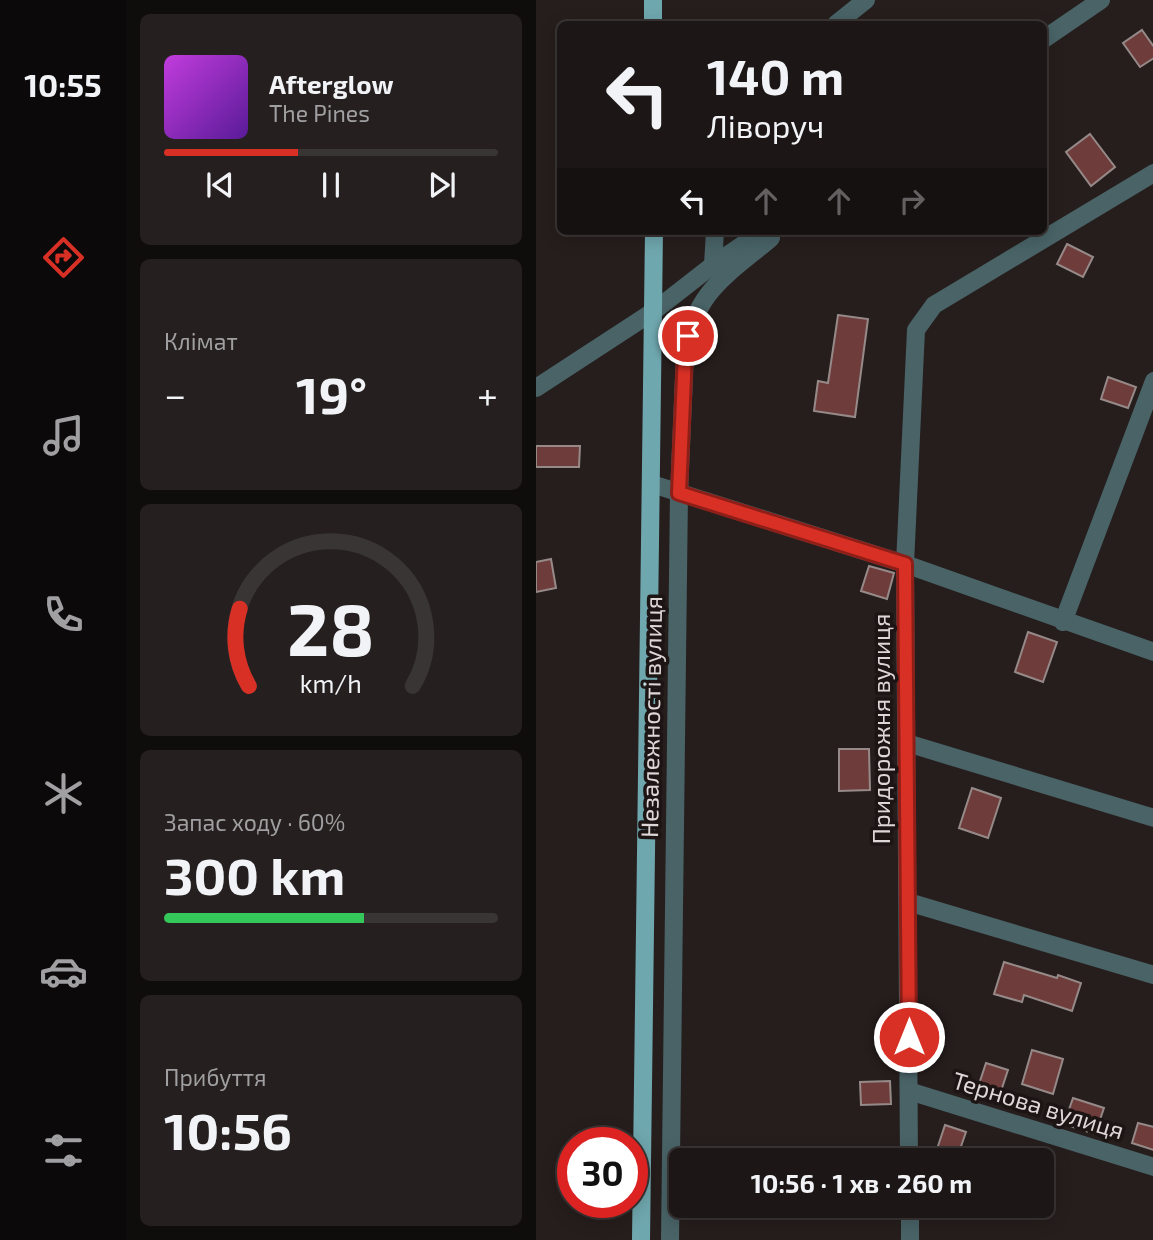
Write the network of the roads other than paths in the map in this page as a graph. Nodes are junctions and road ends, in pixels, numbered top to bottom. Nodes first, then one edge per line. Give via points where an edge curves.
1 (653, 0) edge
2 (866, 0) edge
3 (1101, 0) edge
4 (653, 21) edge
5 (840, 21) edge
6 (1047, 37) edge
7 (1154, 173) edge
8 (654, 235) edge
9 (715, 235) edge
10 (759, 235) edge
11 (768, 235) edge
12 (713, 265) junction
13 (654, 311) junction
14 (1154, 381) edge
15 (536, 388) edge
16 (652, 484) junction
17 (679, 493) junction
18 (905, 564) junction
19 (1063, 622) junction
20 (1154, 652) edge
21 (907, 743) junction
22 (1154, 818) edge
23 (908, 902) junction
24 (1154, 975) edge
25 (909, 1091) junction
26 (909, 1148) edge
27 (1154, 1167) edge
28 (910, 1218) edge
29 (641, 1240) edge
30 (670, 1240) edge
31 (910, 1240) edge

1 - 4 main road
2 - 5 street
3 - 6 street
7 - 18 street, Придорожня вулиця via 934,305 916,330
8 - 13 main road
9 - 12 street
10 - 12 street
11 - 17 street, Незалежності вулиця via 771,238 712,289 692,319 685,353
12 - 13 street
13 - 15 street
13 - 16 main road
14 - 19 street
16 - 17 street
16 - 29 main road
17 - 18 street
17 - 30 street, Незалежності вулиця
18 - 19 street
18 - 21 street, Придорожня вулиця
19 - 20 street
21 - 22 street
21 - 23 street, Придорожня вулиця
23 - 24 street
23 - 25 street, Придорожня вулиця
25 - 26 street, Придорожня вулиця
25 - 27 street, Тернова вулиця
28 - 31 street

